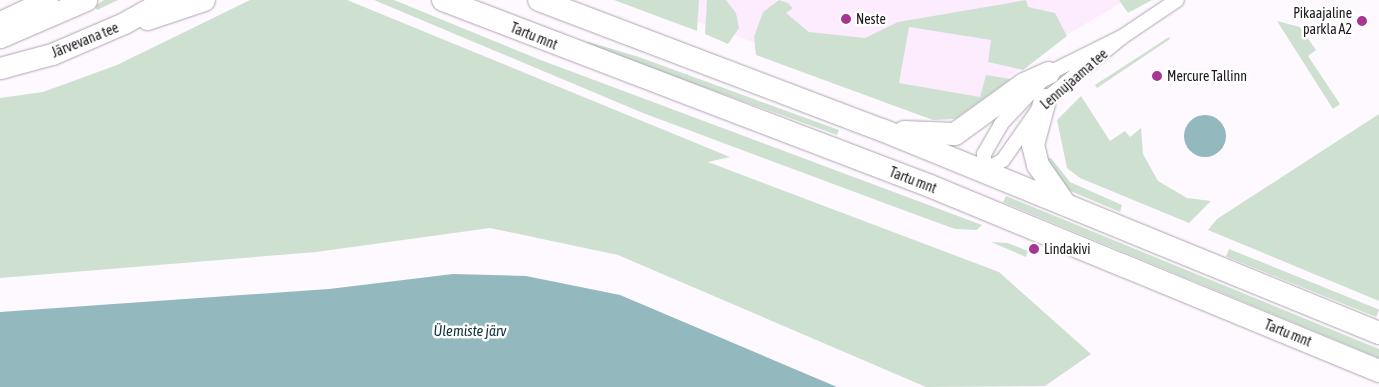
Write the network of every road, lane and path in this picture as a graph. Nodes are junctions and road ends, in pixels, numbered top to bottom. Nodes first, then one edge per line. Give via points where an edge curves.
1 (47, 0) edge
2 (86, 0) edge
3 (165, 0) edge
4 (204, 0) edge
5 (442, 0) edge
6 (539, 0) edge
7 (1177, 0) edge
8 (0, 22) edge
9 (124, 23) junction
10 (0, 37) edge
11 (1122, 37) junction
12 (0, 68) edge
13 (1049, 73) junction
14 (1045, 100) junction
15 (882, 130) junction
16 (984, 171) junction
17 (930, 186) junction
18 (1065, 204) junction
19 (994, 213) junction
20 (1379, 334) edge
21 (1379, 371) edge

1 - 8 main road
2 - 10 main road
3 - 9 main road, Järvevana tee
4 - 9 main road
5 - 17 highway, Tartu mnt
6 - 15 highway
7 - 11 street, Lennujaama tee
9 - 12 main road, Järvevana tee via 52,54
11 - 13 street, Lennujaama tee
11 - 14 street, Lennujaama tee
13 - 15 highway via 1024,84 955,134
13 - 16 street, Lennujaama tee via 1001,124 984,154
14 - 16 street, Lennujaama tee via 1003,160
14 - 18 highway via 1033,146 1038,165
15 - 16 highway
16 - 17 highway via 962,183
16 - 18 highway
16 - 19 highway via 984,193
17 - 19 highway, Tartu mnt
18 - 20 highway
19 - 21 highway, Tartu mnt

